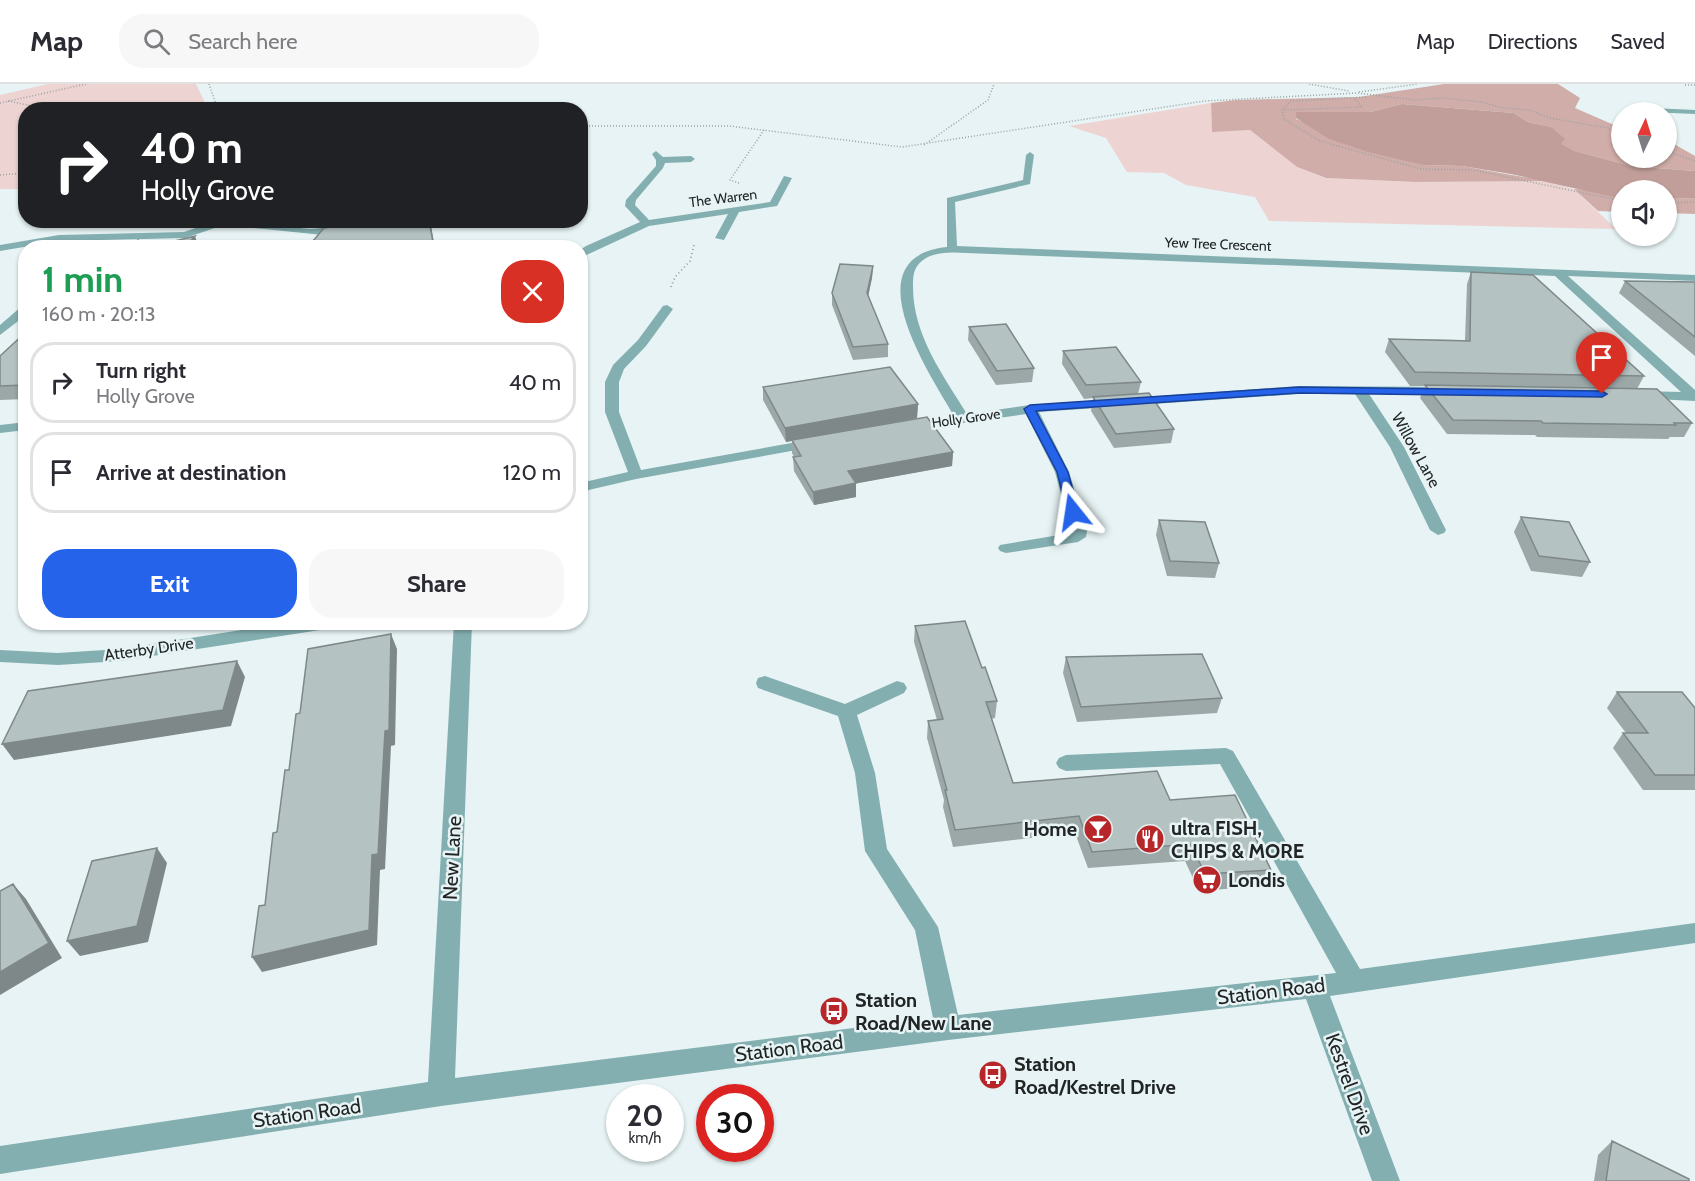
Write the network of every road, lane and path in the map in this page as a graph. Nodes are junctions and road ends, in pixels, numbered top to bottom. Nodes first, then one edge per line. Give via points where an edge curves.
1 (86, 84) edge
2 (209, 84) edge
3 (994, 84) edge
4 (1309, 84) edge
5 (1418, 84) edge
6 (1357, 93) junction
7 (1370, 96) junction
8 (1355, 99) junction
9 (4, 100) junction
10 (0, 101) edge
11 (215, 102) edge
12 (18, 103) edge
13 (1282, 110) junction
14 (1677, 111) edge
15 (1695, 112) edge
16 (588, 126) edge
17 (764, 130) junction
18 (1611, 130) edge
19 (923, 145) junction
20 (1030, 155) dead end
21 (1677, 155) edge
22 (691, 159) dead end
23 (1695, 161) edge
24 (18, 174) edge
25 (0, 175) edge
26 (787, 178) dead end
27 (1611, 199) edge
28 (1677, 202) edge
29 (1695, 202) edge
30 (730, 211) junction
31 (712, 213) junction
32 (647, 223) junction
33 (210, 228) edge
34 (285, 228) edge
35 (335, 228) edge
36 (109, 238) junction
37 (720, 238) dead end
38 (47, 240) edge
39 (107, 240) edge
40 (18, 245) edge
41 (0, 248) edge
42 (588, 249) edge
43 (952, 249) junction
44 (1557, 272) junction
45 (1695, 278) edge
46 (667, 309) joint
47 (18, 316) edge
48 (0, 331) edge
49 (1359, 390) junction
50 (1466, 392) edge
51 (1622, 394) edge
52 (1694, 397) edge
53 (1030, 409) junction
54 (962, 417) junction
55 (18, 427) edge
56 (0, 429) edge
57 (892, 430) edge
58 (834, 440) edge
59 (636, 475) junction
60 (588, 486) edge
61 (1438, 530) dead end
62 (1006, 548) dead end
63 (281, 630) edge
64 (463, 630) edge
65 (0, 656) edge
66 (765, 683) dead end
67 (897, 688) dead end
68 (846, 712) junction
69 (1066, 763) dead end
70 (1692, 935) edge
71 (1354, 981) junction
72 (1314, 987) junction
73 (948, 1028) junction
74 (441, 1093) junction
75 (0, 1160) edge
76 (1386, 1181) edge

1 - 9 path
2 - 11 path
3 - 19 path via 988,100
4 - 6 path
5 - 6 path
6 - 7 path
6 - 19 path via 1205,101
7 - 8 path
7 - 18 path via 1482,102
8 - 13 path via 1291,100
8 - 13 path via 1362,107
9 - 10 path
9 - 12 path
13 - 27 path via 1284,120 1320,141 1365,155 1421,169 1473,170
14 - 15 street
16 - 17 path via 729,126
17 - 19 path via 902,147
17 - 30 path via 730,180 741,184
20 - 43 street via 1027,182 950,200
21 - 23 path
22 - 32 street via 659,157 653,175 631,200 630,206
24 - 25 path
26 - 30 street, The Warren via 774,204
28 - 29 path
30 - 31 street, The Warren
30 - 37 street
31 - 32 street, The Warren
31 - 46 path via 694,242 690,261 675,277
32 - 42 street, The Warren
33 - 36 street via 185,236
34 - 35 street via 323,232
36 - 38 street
36 - 39 street
40 - 41 street
43 - 44 street, Yew Tree Crescent
43 - 54 street, Yew Tree Crescent via 912,263 907,274 907,296 910,320 920,345
44 - 45 street, Yew Tree Crescent
44 - 52 street
46 - 59 street via 642,344 618,368 612,382 612,412
47 - 48 street
49 - 50 street, Holly Grove
49 - 53 street, Holly Grove via 1299,390
49 - 61 street, Willow Lane via 1397,447
51 - 52 street
53 - 54 street, Holly Grove
53 - 62 street via 1062,472 1078,537
54 - 57 street, Holly Grove
55 - 56 street
58 - 59 street
59 - 60 street
63 - 65 street, Atterby Drive via 120,655 58,659
64 - 74 street, New Lane
66 - 68 street
67 - 68 street
68 - 73 street via 865,772 876,851 926,927
69 - 71 street via 1226,756
70 - 71 street, Station Road
71 - 72 street, Station Road
72 - 73 street, Station Road
72 - 76 street, Kestrel Drive
73 - 74 street, Station Road
74 - 75 street, Station Road

